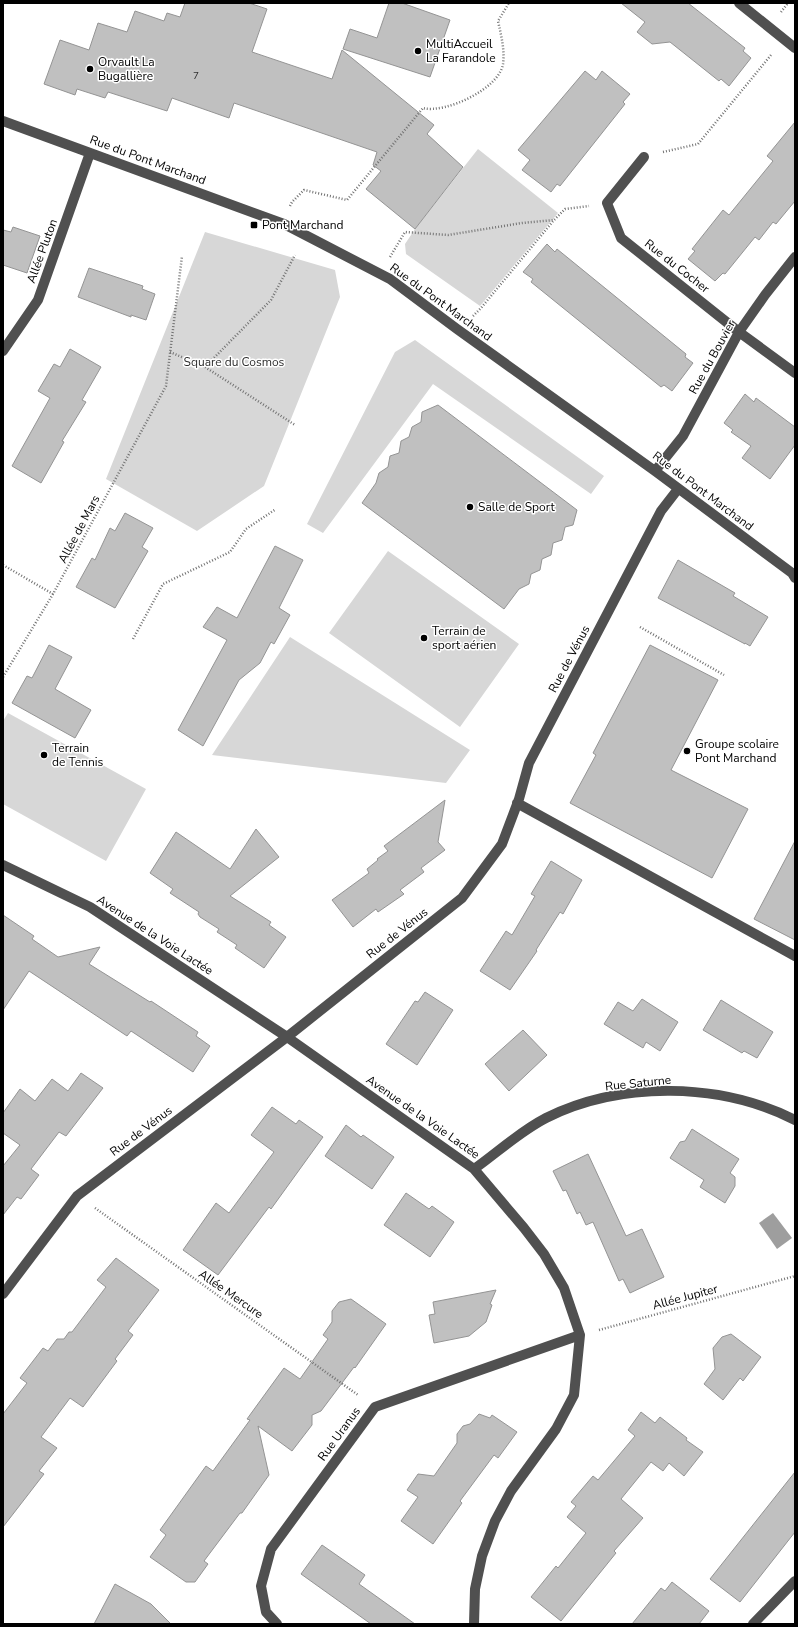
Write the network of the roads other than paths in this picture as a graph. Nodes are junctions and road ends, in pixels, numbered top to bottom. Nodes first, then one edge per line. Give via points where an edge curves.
1 (738, 3) edge
2 (795, 48) edge
3 (3, 121) edge
4 (90, 153) junction
5 (644, 157) road end
6 (795, 257) edge
7 (739, 332) junction
8 (3, 351) edge
9 (795, 373) edge
10 (655, 471) junction
11 (678, 489) junction
12 (795, 578) edge
13 (517, 803) junction
14 (3, 865) edge
15 (795, 956) edge
16 (287, 1037) junction
17 (795, 1120) edge
18 (474, 1169) junction
19 (3, 1294) edge
20 (580, 1335) junction
21 (795, 1581) edge
22 (277, 1624) edge
23 (474, 1624) edge
24 (753, 1624) edge

1 - 2 street
3 - 4 street, Rue du Pont Marchand
4 - 8 street, Allée Pluton via 38,300
4 - 10 street, Rue du Pont Marchand via 284,224 390,279
5 - 7 street, Rue du Cocher via 607,203 621,238
6 - 7 street, Rue du Bouvier via 764,295
7 - 9 street, Rue du Cocher
7 - 10 street, Rue du Bouvier via 683,436
10 - 11 street, Rue du Pont Marchand
11 - 12 street, Rue du Pont Marchand via 792,573
11 - 13 street, Rue de Vénus via 661,512 529,763
13 - 15 street
13 - 16 street, Rue de Vénus via 502,844 462,898
14 - 16 street, Avenue de la Voie Lactée via 90,907
16 - 18 street, Avenue de la Voie Lactée
16 - 19 street, Rue de Vénus via 77,1196
17 - 18 street, Rue Saturne via 746,1100 714,1095 680,1091 612,1096 546,1118 513,1138
18 - 20 street, Avenue de la Voie Lactée via 544,1254 564,1288
20 - 22 street, Rue Uranus via 375,1407 271,1548 261,1586 266,1612
20 - 23 street, Avenue de la Voie Lactée via 574,1395 556,1429 511,1491 495,1521 482,1556 475,1589
21 - 24 street

